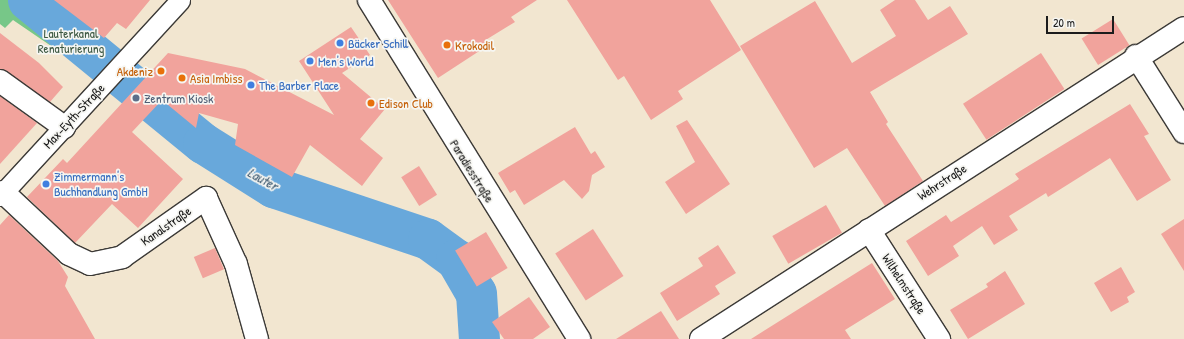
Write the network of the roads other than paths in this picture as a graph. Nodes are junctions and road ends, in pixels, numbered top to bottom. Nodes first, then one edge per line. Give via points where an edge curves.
1 (180, 0) edge
2 (369, 0) edge
3 (1184, 28) edge
4 (1136, 56) junction
5 (0, 81) edge
6 (64, 127) junction
7 (1184, 132) edge
8 (2, 194) edge
9 (869, 230) junction
10 (257, 339) edge
11 (579, 339) edge
12 (701, 339) edge
13 (939, 339) edge

1 - 6 street, Max-Eyth-Straße
2 - 11 street, Paradiesstraße
3 - 4 street, Wehrstraße
4 - 7 street
4 - 9 street, Wehrstraße
5 - 6 street
6 - 8 street, Max-Eyth-Straße
8 - 10 street, Kanalstraße via 69,254 90,264 122,257 206,198 236,264
9 - 12 street, Wehrstraße
9 - 13 street, Wilhelmstraße

